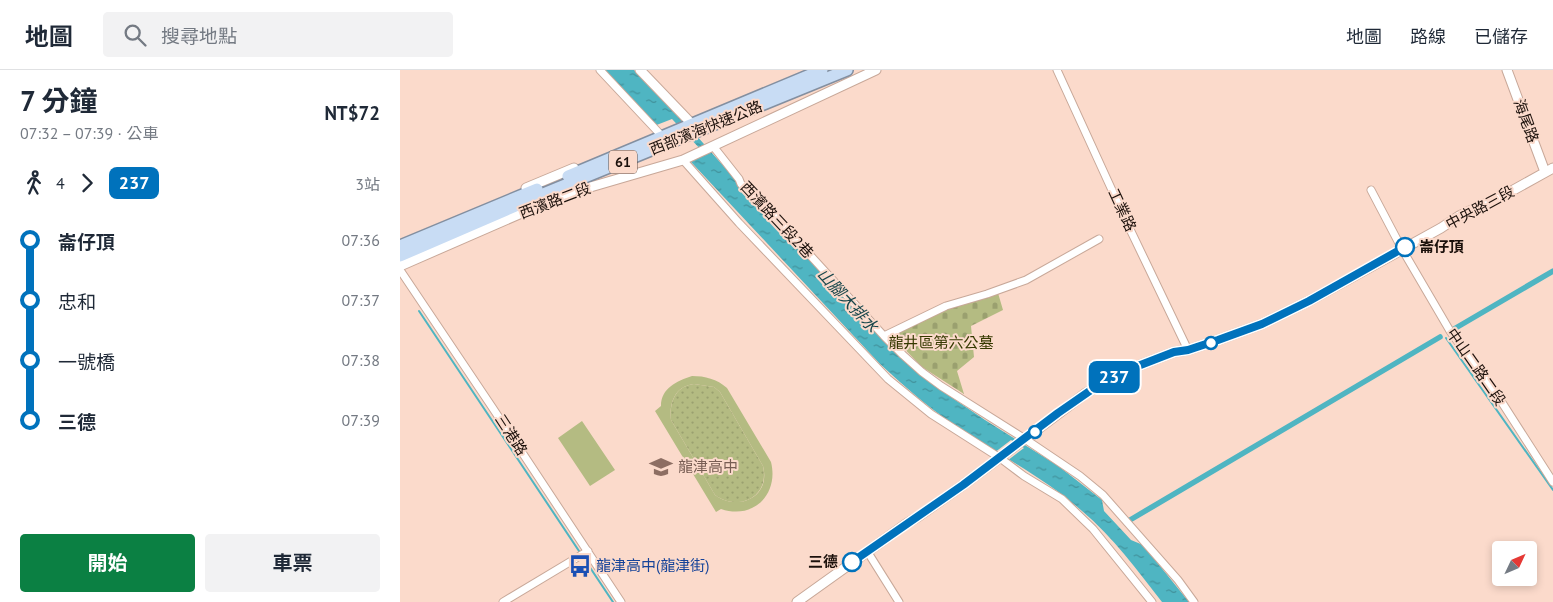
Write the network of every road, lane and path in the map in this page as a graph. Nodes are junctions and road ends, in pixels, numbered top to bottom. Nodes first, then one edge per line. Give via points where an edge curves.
1 (600, 70) edge
2 (640, 70) edge
3 (815, 70) edge
4 (822, 70) edge
5 (847, 70) edge
6 (876, 70) edge
7 (1057, 70) edge
8 (1507, 70) edge
9 (690, 122) junction
10 (660, 134) junction
11 (713, 146) junction
12 (682, 160) junction
13 (1549, 170) edge
14 (1371, 190) dead end
15 (1099, 239) dead end
16 (400, 244) edge
17 (1402, 249) junction
18 (400, 256) edge
19 (400, 266) edge
20 (400, 270) edge
21 (884, 336) junction
22 (1188, 350) junction
23 (1025, 439) junction
24 (1000, 458) junction
25 (1553, 482) edge
26 (588, 551) junction
27 (867, 552) junction
28 (503, 602) edge
29 (621, 602) edge
30 (797, 602) edge
31 (899, 602) edge
32 (1152, 602) edge
33 (1194, 602) edge

1 - 10 street
2 - 9 street
3 - 9 street, 西濱路二段
4 - 16 highway, 西部濱海快速公路 / 61
5 - 18 highway, 西部濱海快速公路 / 61
6 - 11 street, 西濱路二段
7 - 22 street, 工業路
8 - 13 street, 海尾路
9 - 10 street, 西濱路二段
10 - 16 street, 西濱路二段 via 527,187
11 - 12 street, 西濱路二段
11 - 21 street, 西濱路三段2巷 via 741,184 755,195
12 - 19 street, 西濱路二段 via 563,195
12 - 24 street via 888,379 931,414
13 - 17 street, 中央路三段
14 - 17 street, 中山二路二段
15 - 21 street via 1026,280 946,306
17 - 22 street, 中央路三段 via 1262,324
17 - 25 street, 中山二路二段 via 1450,331 1501,401
20 - 26 street, 三港路
21 - 23 street, 西濱路三段2巷 via 941,386
22 - 23 street, 中央路三段 via 1174,352 1125,371 1086,393
23 - 24 street, 中央路三段
23 - 33 street, 西濱路三段2巷 via 1103,495
24 - 27 street, 中央路三段
24 - 32 street via 1062,498 1079,514
26 - 28 street
26 - 29 street, 三港路
27 - 30 street, 中央路三段
27 - 31 street

